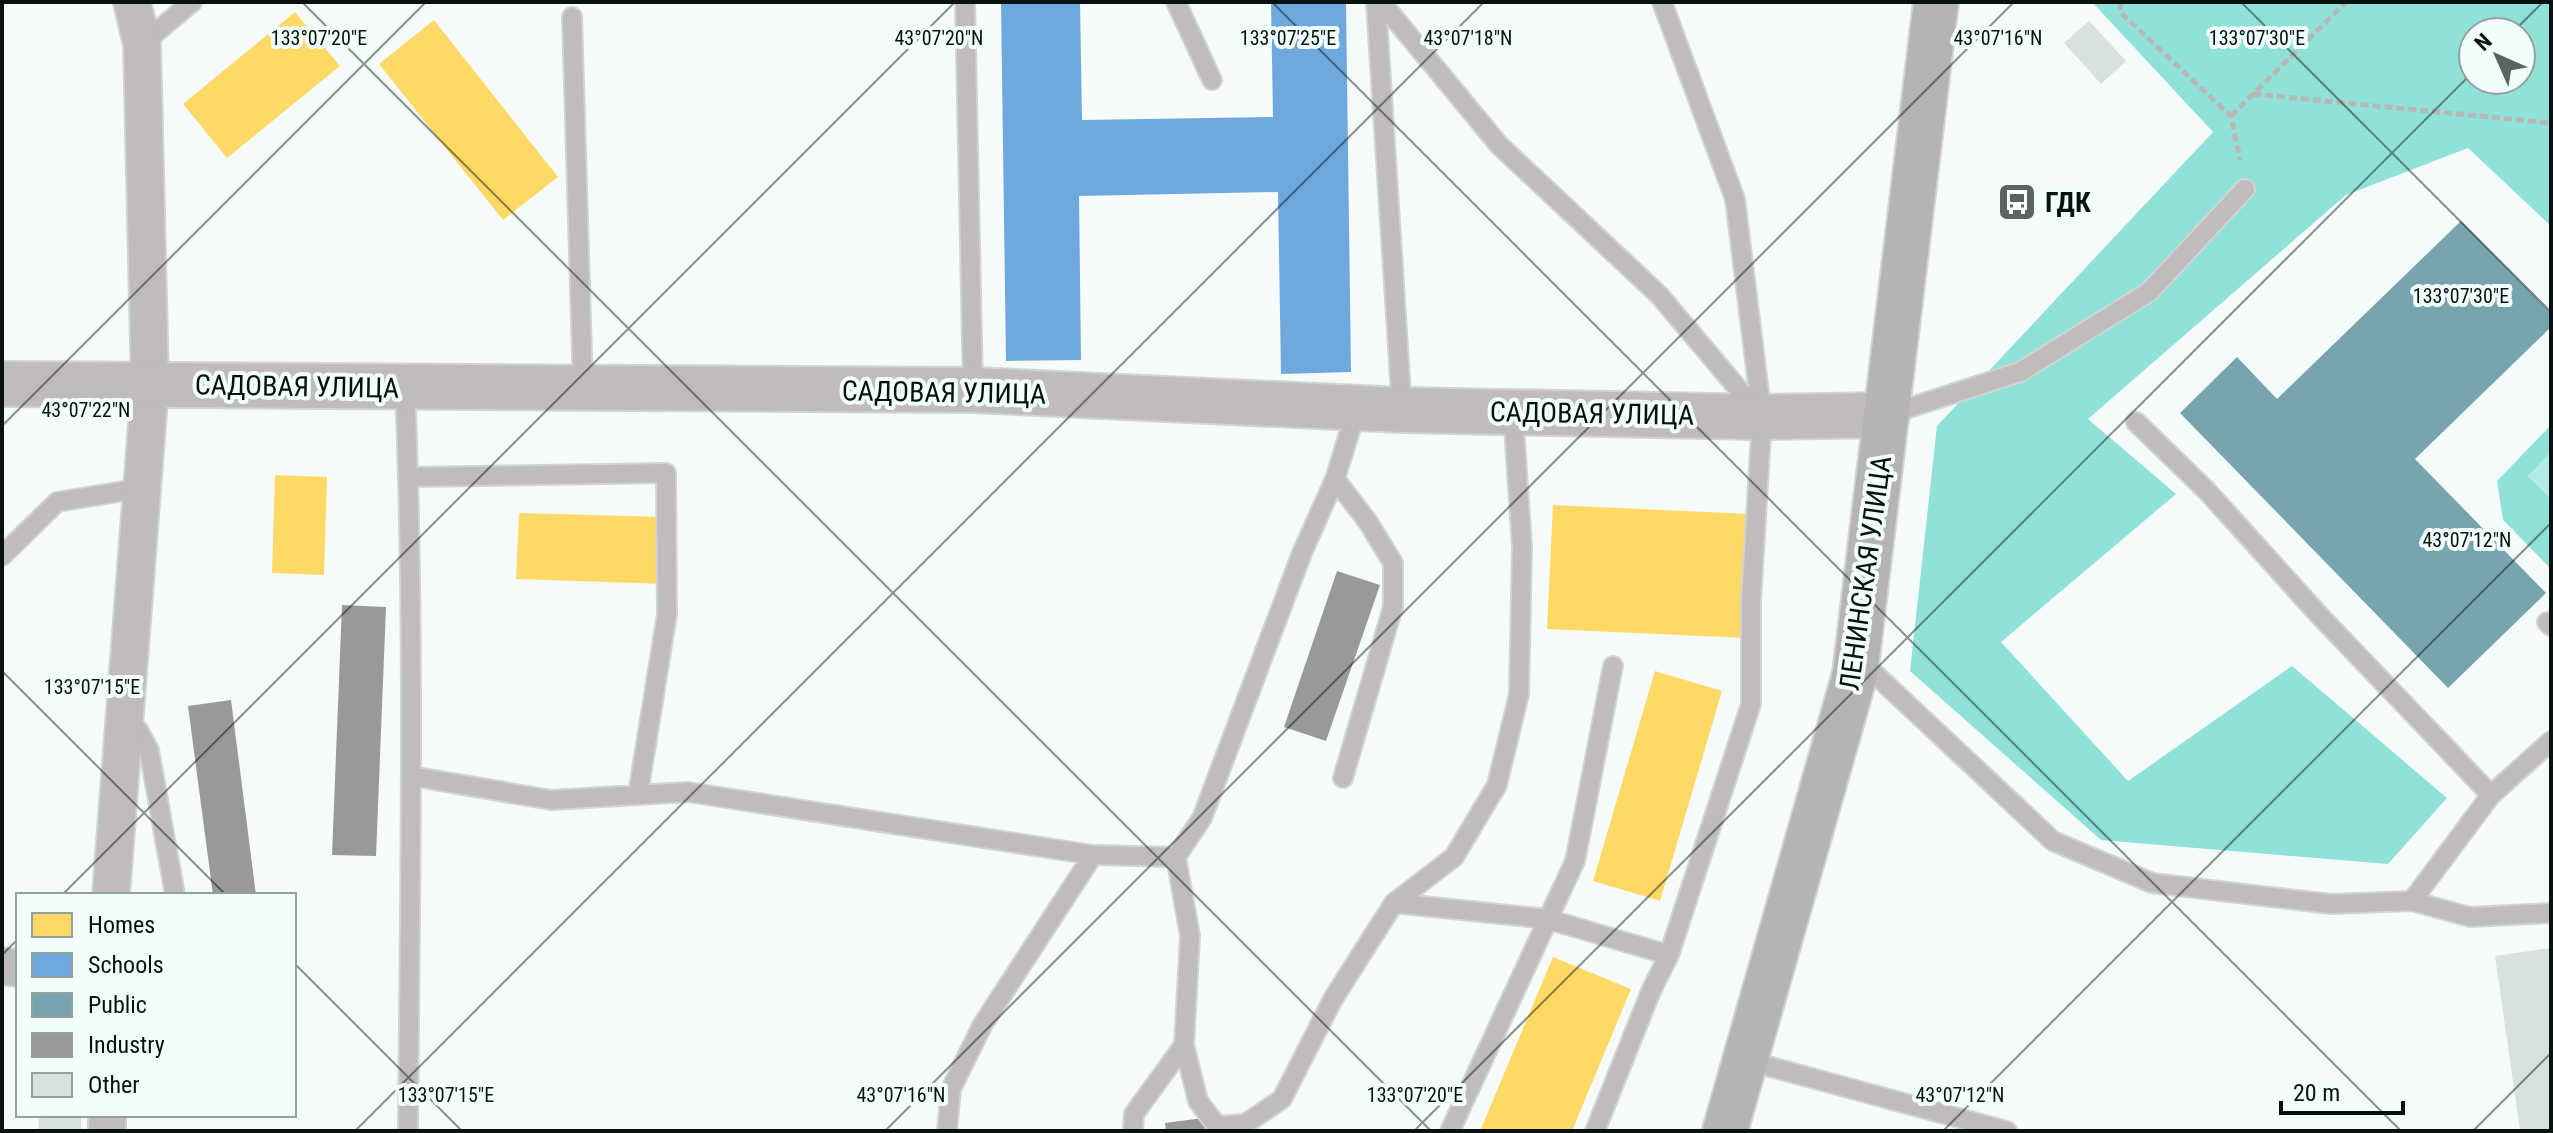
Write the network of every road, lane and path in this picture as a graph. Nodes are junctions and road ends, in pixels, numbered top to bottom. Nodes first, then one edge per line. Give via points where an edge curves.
1 (132, 2) edge
2 (192, 2) edge
3 (965, 2) edge
4 (1176, 2) edge
5 (1378, 2) edge
6 (1662, 2) edge
7 (1936, 2) edge
8 (2121, 2) edge
9 (2346, 2) edge
10 (572, 17) dead end
11 (142, 44) junction
12 (1212, 80) dead end
13 (2253, 94) junction
14 (2231, 116) junction
15 (2551, 123) edge
16 (2245, 189) joint
17 (2, 384) edge
18 (150, 385) junction
19 (405, 387) junction
20 (583, 389) junction
21 (973, 390) junction
22 (1357, 407) junction
23 (1402, 410) junction
24 (1512, 411) junction
25 (1887, 415) junction
26 (1762, 417) junction
27 (2136, 422) dead end
28 (409, 477) junction
29 (1335, 479) junction
30 (142, 488) junction
31 (2, 556) edge
32 (1857, 658) junction
33 (1613, 666) dead end
34 (126, 720) junction
35 (2551, 741) edge
36 (411, 776) junction
37 (1343, 778) dead end
38 (638, 794) junction
39 (2491, 795) junction
40 (1093, 855) junction
41 (1176, 857) junction
42 (111, 893) edge
43 (175, 893) edge
44 (2412, 901) junction
45 (1394, 903) junction
46 (2551, 913) edge
47 (1547, 919) junction
48 (1669, 955) junction
49 (1184, 1045) junction
50 (1745, 1060) junction
51 (408, 1131) edge
52 (947, 1131) edge
53 (1133, 1131) edge
54 (1450, 1131) edge
55 (1595, 1131) edge
56 (1725, 1131) edge
57 (2007, 1131) edge

1 - 11 street
2 - 11 lane
3 - 21 lane
4 - 12 lane
5 - 23 lane
5 - 26 lane via 1499,145 1659,295
6 - 26 lane via 1735,199
7 - 25 main road, ЛЕНИНСКАЯ УЛИЦА
8 - 14 path via 2120,12
9 - 13 path
10 - 20 lane
11 - 18 street
13 - 14 path
13 - 15 path
14 - 16 path
16 - 25 lane via 2149,292 2020,372
17 - 18 street, САДОВАЯ УЛИЦА
18 - 19 street, САДОВАЯ УЛИЦА
18 - 30 street
19 - 20 street, САДОВАЯ УЛИЦА
19 - 28 lane
20 - 21 street, САДОВАЯ УЛИЦА
21 - 22 street, САДОВАЯ УЛИЦА
22 - 23 street, САДОВАЯ УЛИЦА
22 - 29 lane
23 - 24 street, САДОВАЯ УЛИЦА
24 - 26 street, САДОВАЯ УЛИЦА
24 - 45 lane via 1522,547 1516,709 1497,785 1454,857
25 - 26 street, САДОВАЯ УЛИЦА
25 - 32 main road, ЛЕНИНСКАЯ УЛИЦА
26 - 48 lane via 1751,704
27 - 39 lane
28 - 36 lane
28 - 38 lane via 666,473 667,614
29 - 37 lane via 1393,563 1393,607
29 - 41 lane via 1202,818
30 - 31 lane via 57,502
30 - 34 street
32 - 44 lane via 2053,841 2152,883 2331,904
32 - 50 main road, ЛЕНИНСКАЯ УЛИЦА
33 - 47 lane via 1575,861
34 - 42 street
34 - 43 lane via 149,750
35 - 39 lane
36 - 38 lane via 551,800
36 - 51 lane
38 - 40 lane via 688,792
39 - 44 lane
40 - 41 lane
40 - 52 lane via 983,1024 951,1089
41 - 49 lane via 1190,936
44 - 46 lane via 2470,917
45 - 47 lane
45 - 49 lane via 1333,999 1282,1099 1245,1124 1217,1126 1198,1101
47 - 48 lane
47 - 54 lane
48 - 55 lane
49 - 53 lane via 1134,1114
50 - 56 main road, ЛЕНИНСКАЯ УЛИЦА
50 - 57 lane

